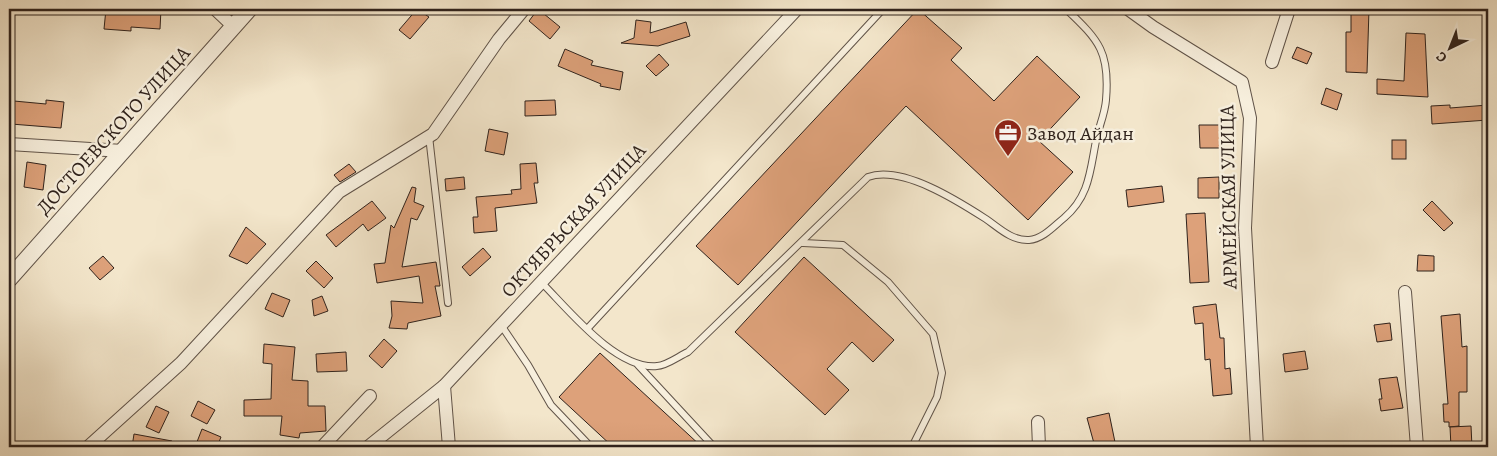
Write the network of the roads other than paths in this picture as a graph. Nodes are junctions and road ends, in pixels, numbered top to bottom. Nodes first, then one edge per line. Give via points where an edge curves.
1 (215, 9) edge
2 (249, 9) edge
3 (524, 9) edge
4 (797, 9) edge
5 (883, 9) edge
6 (1066, 9) edge
7 (1128, 9) edge
8 (1289, 9) edge
9 (233, 26) junction
10 (1272, 62) dead end
11 (430, 136) junction
12 (9, 144) edge
13 (123, 151) junction
14 (803, 243) junction
15 (9, 279) edge
16 (541, 282) junction
17 (1406, 292) dead end
18 (448, 303) dead end
19 (501, 325) junction
20 (588, 328) junction
21 (638, 365) junction
22 (444, 386) junction
23 (370, 396) dead end
24 (1038, 422) dead end
25 (88, 447) edge
26 (322, 447) edge
27 (368, 447) edge
28 (449, 447) edge
29 (591, 447) edge
30 (714, 447) edge
31 (912, 447) edge
32 (1039, 447) edge
33 (1257, 447) edge
34 (1417, 447) edge

1 - 9 street
2 - 9 street, ДОСТОЕВСКОГО УЛИЦА
3 - 11 street
4 - 16 street, ОКТЯБРЬСКАЯ УЛИЦА
5 - 20 lane
6 - 14 lane via 1102,49 1108,72 1106,108 1093,166 1085,191 1070,213 1046,233 1030,240 1017,239 950,197 901,177 878,174 868,177
7 - 33 street, АРМЕЙСКАЯ УЛИЦА via 1242,82 1250,118 1245,228
8 - 10 street
9 - 13 street, ДОСТОЕВСКОГО УЛИЦА
11 - 18 lane
11 - 25 street via 339,192 181,363
12 - 13 street
13 - 15 street, ДОСТОЕВСКОГО УЛИЦА
14 - 21 lane via 737,302 688,352 658,366
14 - 31 lane via 843,245 888,282 934,334 942,373 937,397
16 - 19 street, ОКТЯБРЬСКАЯ УЛИЦА
16 - 20 lane
17 - 34 street
19 - 22 street, ОКТЯБРЬСКАЯ УЛИЦА
19 - 29 lane via 551,405
20 - 21 lane via 620,357
21 - 30 lane
22 - 27 street, ОКТЯБРЬСКАЯ УЛИЦА
22 - 28 street
23 - 26 street
24 - 32 street

